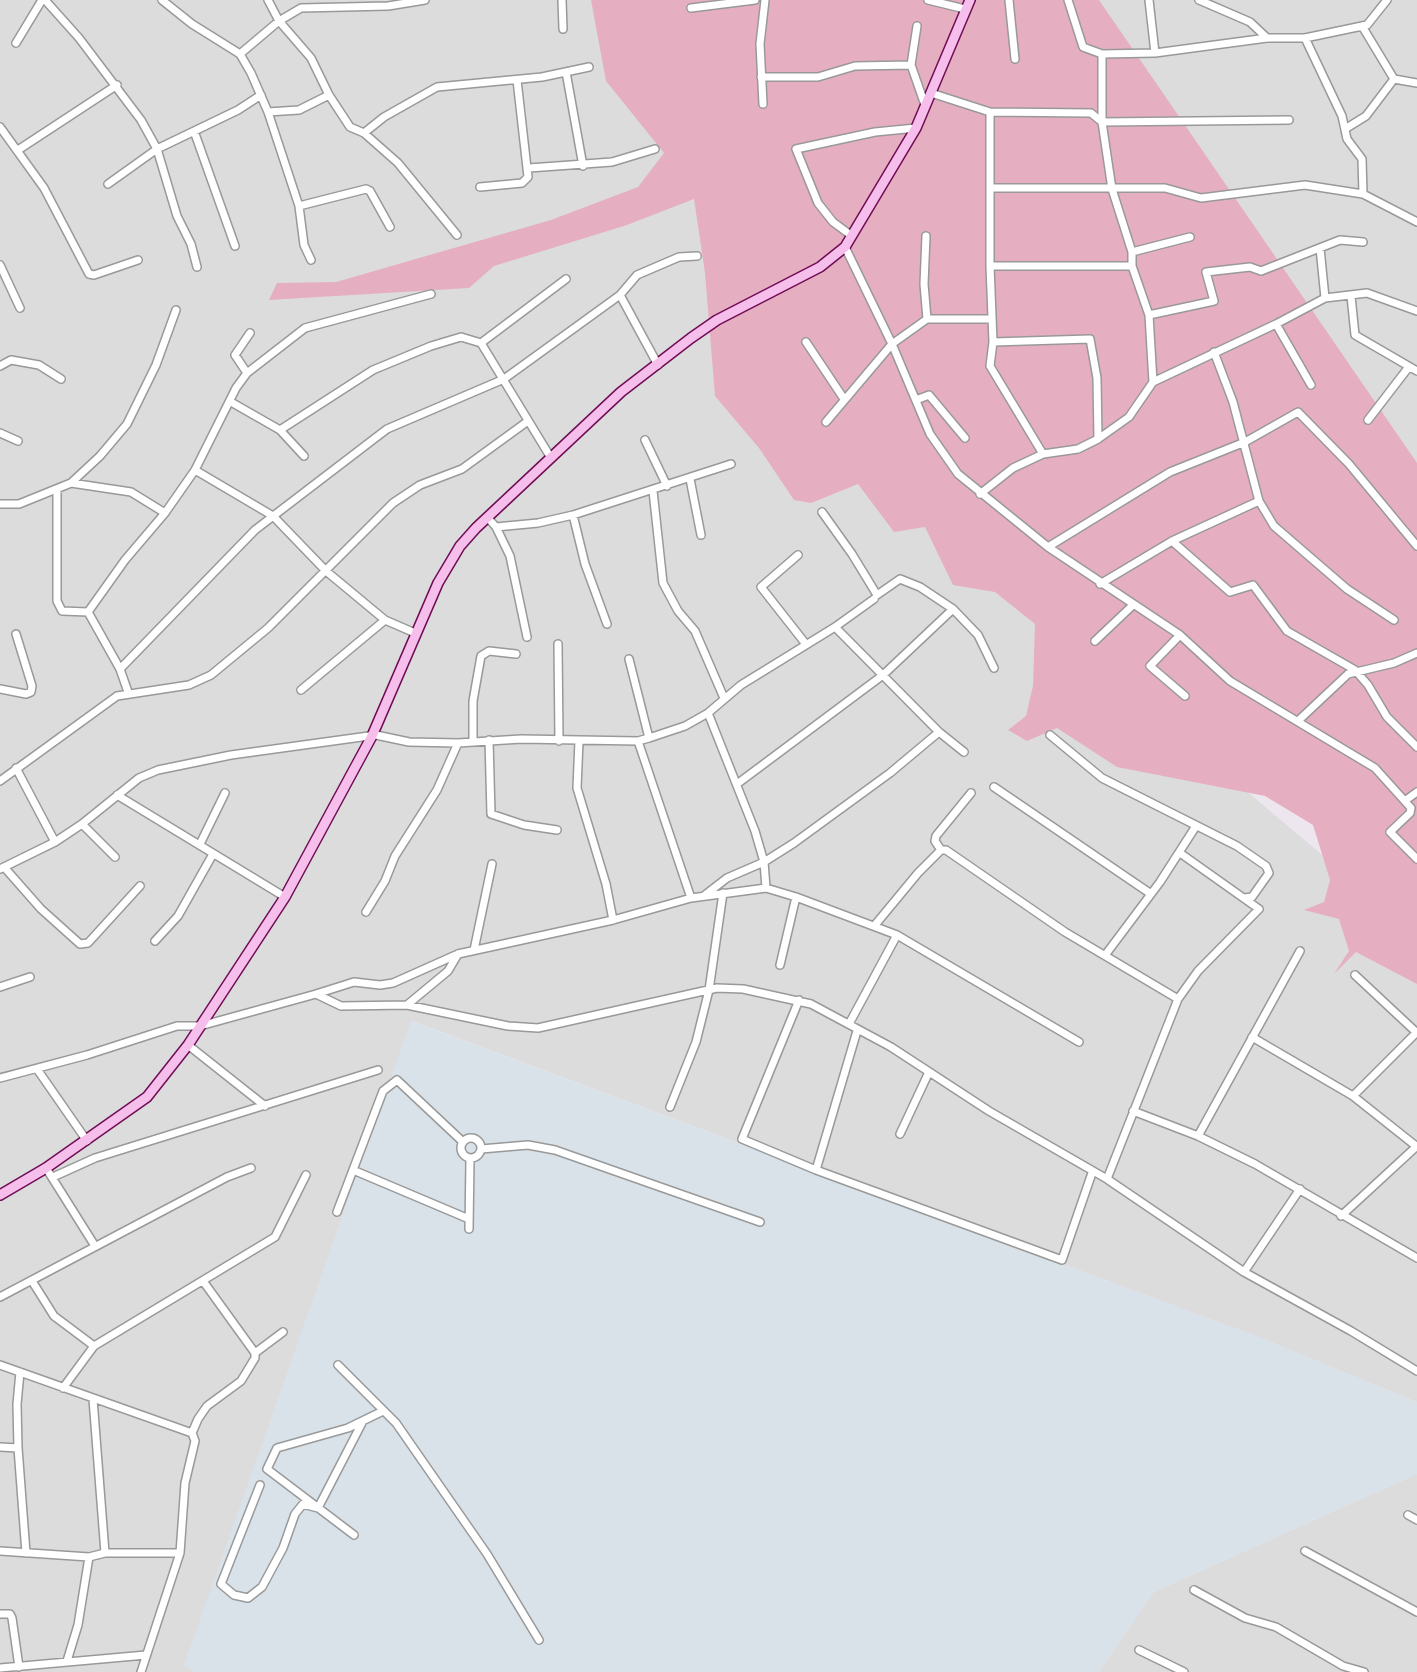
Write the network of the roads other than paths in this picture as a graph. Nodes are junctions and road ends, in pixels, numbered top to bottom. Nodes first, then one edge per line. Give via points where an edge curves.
1 (43, 0) edge
2 (162, 0) edge
3 (268, 0) edge
4 (425, 0) edge
5 (562, 0) edge
6 (755, 0) edge
7 (765, 0) edge
8 (928, 0) edge
9 (1009, 0) edge
10 (1068, 0) edge
11 (1149, 0) edge
12 (1199, 0) edge
13 (1387, 0) edge
14 (968, 4) edge
15 (691, 8) dead end
16 (279, 21) junction
17 (917, 26) dead end
18 (1362, 26) junction
19 (563, 29) dead end
20 (1267, 38) junction
21 (1305, 38) junction
22 (16, 43) dead end
23 (1155, 53) junction
24 (240, 54) junction
25 (1102, 54) junction
26 (1015, 59) dead end
27 (911, 65) junction
28 (589, 67) dead end
29 (566, 72) junction
30 (761, 77) junction
31 (1394, 79) junction
32 (517, 80) junction
33 (1417, 83) edge
34 (117, 85) junction
35 (931, 93) junction
36 (261, 95) junction
37 (329, 95) junction
38 (763, 104) dead end
39 (925, 105) junction
40 (268, 112) junction
41 (990, 112) junction
42 (1288, 120) dead end
43 (1102, 122) junction
44 (0, 127) edge
45 (916, 128) junction
46 (1345, 129) junction
47 (194, 131) junction
48 (364, 133) junction
49 (157, 149) junction
50 (655, 149) dead end
51 (18, 150) junction
52 (583, 166) junction
53 (529, 168) junction
54 (108, 184) dead end
55 (480, 187) dead end
56 (991, 188) junction
57 (1112, 189) junction
58 (1363, 194) junction
59 (299, 206) junction
60 (1417, 222) edge
61 (390, 227) dead end
62 (456, 235) dead end
63 (852, 236) junction
64 (926, 236) dead end
65 (1190, 237) dead end
66 (1363, 242) dead end
67 (236, 246) dead end
68 (845, 247) junction
69 (1320, 249) junction
70 (1131, 252) junction
71 (697, 256) dead end
72 (138, 260) dead end
73 (311, 260) dead end
74 (0, 265) edge
75 (990, 266) junction
76 (1132, 266) junction
77 (196, 267) dead end
78 (566, 279) dead end
79 (430, 294) dead end
80 (620, 295) junction
81 (1351, 296) junction
82 (1325, 298) junction
83 (20, 308) dead end
84 (176, 310) dead end
85 (1417, 311) edge
86 (1149, 315) junction
87 (927, 319) junction
88 (992, 319) junction
89 (1275, 324) junction
90 (250, 333) dead end
91 (806, 342) dead end
92 (993, 342) junction
93 (481, 343) junction
94 (892, 344) junction
95 (1214, 352) junction
96 (658, 365) junction
97 (0, 366) edge
98 (1408, 368) junction
99 (1417, 371) edge
100 (247, 373) junction
101 (61, 379) dead end
102 (504, 379) junction
103 (1153, 382) junction
104 (1311, 385) dead end
105 (844, 399) junction
106 (916, 400) junction
107 (231, 402) junction
108 (1368, 420) dead end
109 (528, 421) junction
110 (826, 422) dead end
111 (280, 430) junction
112 (0, 433) edge
113 (965, 438) dead end
114 (1098, 439) junction
115 (645, 440) dead end
116 (18, 441) dead end
117 (1245, 442) junction
118 (1043, 454) junction
119 (304, 456) dead end
120 (551, 458) junction
121 (731, 464) dead end
122 (195, 470) junction
123 (690, 479) junction
124 (71, 483) junction
125 (667, 486) junction
126 (57, 490) junction
127 (653, 491) junction
128 (980, 495) junction
129 (1259, 501) junction
130 (0, 504) edge
131 (822, 512) dead end
132 (165, 513) junction
133 (573, 515) junction
134 (273, 516) junction
135 (487, 517) junction
136 (496, 527) junction
137 (701, 535) dead end
138 (1172, 541) junction
139 (1417, 546) edge
140 (1048, 547) junction
141 (798, 555) dead end
142 (326, 571) junction
143 (1100, 584) junction
144 (874, 599) dead end
145 (1133, 605) junction
146 (953, 609) junction
147 (88, 612) junction
148 (385, 620) junction
149 (1394, 620) dead end
150 (607, 624) dead end
151 (835, 627) junction
152 (415, 633) junction
153 (16, 634) dead end
154 (1180, 635) junction
155 (526, 637) dead end
156 (1095, 641) dead end
157 (558, 644) dead end
158 (805, 644) junction
159 (1417, 653) edge
160 (516, 654) dead end
161 (629, 658) dead end
162 (994, 668) dead end
163 (120, 669) junction
164 (1355, 670) junction
165 (883, 675) junction
166 (0, 689) edge
167 (301, 690) dead end
168 (128, 692) junction
169 (1185, 696) dead end
170 (724, 698) junction
171 (708, 713) junction
172 (1299, 720) junction
173 (939, 732) junction
174 (1050, 735) dead end
175 (372, 736) junction
176 (649, 738) junction
177 (489, 740) junction
178 (473, 741) junction
179 (559, 741) junction
180 (579, 741) junction
181 (638, 741) junction
182 (458, 743) junction
183 (1417, 747) edge
184 (964, 752) dead end
185 (16, 768) junction
186 (0, 781) edge
187 (738, 784) junction
188 (994, 787) dead end
189 (1417, 792) edge
190 (225, 793) dead end
191 (971, 793) dead end
192 (117, 795) junction
193 (1406, 800) junction
194 (82, 824) junction
195 (1196, 826) junction
196 (557, 830) dead end
197 (55, 842) junction
198 (200, 844) junction
199 (940, 850) junction
200 (1180, 853) junction
201 (213, 854) junction
202 (115, 857) dead end
203 (1417, 860) edge
204 (764, 862) junction
205 (492, 864) dead end
206 (2, 868) edge
207 (140, 886) dead end
208 (766, 888) junction
209 (723, 893) junction
210 (1151, 894) junction
211 (285, 897) junction
212 (703, 897) junction
213 (796, 897) junction
214 (691, 898) junction
215 (1244, 898) junction
216 (366, 912) dead end
217 (613, 920) junction
218 (875, 925) junction
219 (897, 935) junction
220 (155, 941) dead end
221 (474, 950) junction
222 (1300, 951) dead end
223 (458, 954) junction
224 (1106, 954) junction
225 (780, 965) dead end
226 (1355, 975) dead end
227 (30, 977) dead end
228 (0, 987) edge
229 (709, 990) junction
230 (316, 994) junction
231 (1178, 999) junction
232 (799, 1000) junction
233 (407, 1005) junction
234 (849, 1024) junction
235 (200, 1026) junction
236 (857, 1031) junction
237 (1417, 1032) edge
238 (1252, 1037) junction
239 (1079, 1042) dead end
240 (188, 1045) junction
241 (38, 1068) junction
242 (378, 1071) dead end
243 (929, 1072) junction
244 (0, 1078) edge
245 (1353, 1096) junction
246 (265, 1106) junction
247 (670, 1107) dead end
248 (1133, 1111) junction
249 (900, 1134) dead end
250 (1198, 1136) junction
251 (87, 1141) junction
252 (463, 1142) junction
253 (1417, 1146) edge
254 (481, 1149) junction
255 (470, 1159) junction
256 (46, 1168) junction
257 (251, 1168) dead end
258 (353, 1170) junction
259 (816, 1170) junction
260 (1092, 1173) junction
261 (306, 1175) dead end
262 (53, 1177) junction
263 (1107, 1179) junction
264 (0, 1186) edge
265 (14, 1187) junction
266 (1300, 1189) junction
267 (0, 1195) edge
268 (337, 1212) dead end
269 (1341, 1216) junction
270 (469, 1219) junction
271 (760, 1222) dead end
272 (469, 1229) dead end
273 (95, 1246) junction
274 (1417, 1258) edge
275 (1244, 1272) junction
276 (32, 1281) junction
277 (203, 1281) junction
278 (0, 1297) edge
279 (283, 1332) dead end
280 (94, 1346) junction
281 (255, 1353) junction
282 (0, 1365) edge
283 (338, 1365) dead end
284 (1417, 1371) edge
285 (20, 1372) junction
286 (63, 1388) junction
287 (93, 1399) junction
288 (383, 1411) junction
289 (363, 1421) junction
290 (192, 1433) junction
291 (0, 1447) edge
292 (18, 1448) junction
293 (260, 1485) dead end
294 (318, 1508) junction
295 (1408, 1515) dead end
296 (1417, 1520) edge
297 (354, 1535) dead end
298 (0, 1551) edge
299 (1305, 1551) dead end
300 (180, 1552) junction
301 (26, 1553) junction
302 (105, 1553) junction
303 (89, 1557) junction
304 (1194, 1590) dead end
305 (1417, 1612) edge
306 (0, 1614) edge
307 (539, 1640) dead end
308 (1139, 1650) dead end
309 (146, 1655) junction
310 (67, 1661) junction
311 (19, 1667) junction
312 (0, 1668) edge
313 (1342, 1669) edge
314 (141, 1672) edge
315 (1184, 1672) edge
316 (1364, 1672) edge

1 - 22 street
1 - 34 street
2 - 24 street
3 - 16 street
4 - 16 street via 388,6 301,9
5 - 19 street
6 - 15 street
7 - 30 street
8 - 14 street
9 - 26 street
10 - 25 street via 1083,47
11 - 23 street
12 - 20 street via 1250,22
13 - 18 street via 1374,18
14 - 35 main road
16 - 24 street
16 - 37 street via 311,58
17 - 27 street
18 - 21 street
18 - 31 street
20 - 21 street
20 - 23 street
21 - 46 street
23 - 25 street
24 - 36 street
25 - 43 street
27 - 30 street via 855,66 818,76
27 - 39 street
28 - 29 street
29 - 32 street
29 - 52 street
30 - 38 street
31 - 33 street
31 - 46 street via 1366,116
32 - 48 street via 437,87
32 - 53 street
34 - 49 street
34 - 51 street
35 - 39 main road
35 - 41 street
36 - 40 street
36 - 47 street
37 - 40 street via 299,110
37 - 48 street via 350,127
39 - 45 main road
40 - 59 street
41 - 43 street via 1090,113
41 - 56 street
42 - 43 street
43 - 57 street
44 - 51 street
45 - 63 main road
45 - 63 street via 875,132 796,149 819,203 833,222
46 - 58 street via 1347,139 1362,159
47 - 49 street
47 - 67 street
48 - 62 street via 398,163
49 - 54 street
49 - 77 street
50 - 52 street
51 - 72 street via 50,198 89,274
52 - 53 street
53 - 55 street via 522,183
56 - 57 street
56 - 75 street
57 - 58 street via 1165,188 1201,198 1305,185
57 - 70 street
58 - 60 street
59 - 61 street via 366,189
59 - 73 street via 304,245
63 - 68 main road
64 - 87 street
65 - 70 street
66 - 69 street via 1340,240
68 - 94 street
68 - 96 main road via 820,267 705,328
69 - 82 street
69 - 86 street via 1261,271 1250,267 1206,273 1214,301
70 - 76 street
71 - 80 street via 679,257 637,275
74 - 83 street
75 - 76 street
75 - 88 street
76 - 86 street
78 - 93 street
79 - 100 street via 305,328
80 - 96 street
80 - 102 street
81 - 82 street
81 - 85 street via 1367,293
81 - 98 street via 1355,335
82 - 89 street
84 - 124 street via 156,365 127,424
86 - 103 street
87 - 88 street
87 - 94 street
88 - 92 street
89 - 95 street
89 - 104 street
90 - 100 street via 235,355
91 - 105 street
92 - 114 street via 1090,339 1097,378
92 - 118 street via 990,366
93 - 102 street
93 - 111 street via 454,338 373,370
94 - 105 street
94 - 106 street
95 - 103 street
95 - 117 street
96 - 120 main road via 614,399
97 - 101 street via 10,360 39,365
98 - 99 street
98 - 108 street
100 - 107 street
102 - 109 street
102 - 134 street via 387,429
103 - 114 street via 1129,417
105 - 110 street
106 - 113 street via 929,395
106 - 128 street via 930,434 958,474
107 - 111 street
107 - 122 street
109 - 120 street
109 - 142 street via 462,469 420,485 393,503
111 - 119 street
112 - 116 street
114 - 118 street via 1078,449
115 - 125 street
117 - 129 street
117 - 139 street via 1298,412 1349,464
117 - 140 street via 1170,472
118 - 128 street via 1013,468
120 - 135 main road
121 - 123 street
122 - 132 street
122 - 134 street
123 - 125 street
123 - 137 street
124 - 126 street
124 - 132 street via 121,489
125 - 127 street
126 - 130 street via 19,504
126 - 147 street via 57,601 62,611
127 - 133 street
127 - 170 street via 663,583 678,611 695,631
128 - 140 street
129 - 138 street
129 - 149 street via 1274,526 1347,589
131 - 146 street via 876,595 900,579
132 - 147 street
133 - 136 street
133 - 150 street via 585,564
134 - 142 street
134 - 163 street
135 - 136 street
135 - 152 main road via 460,546
136 - 155 street via 510,556
138 - 143 street
138 - 164 street via 1230,592 1253,585 1287,631
140 - 143 street
141 - 158 street via 761,587
142 - 148 street
142 - 168 street via 268,628 211,675 189,685
143 - 145 street
144 - 151 street
145 - 154 street
145 - 156 street
146 - 162 street via 978,635
146 - 165 street
147 - 163 street
148 - 152 street
148 - 167 street
151 - 158 street
151 - 165 street
152 - 175 main road
153 - 166 street via 31,692
154 - 169 street via 1150,666
154 - 172 street via 1230,681
157 - 179 street
158 - 170 street
159 - 164 street via 1394,663
160 - 178 street via 489,651 481,656 473,701
161 - 176 street
163 - 168 street
164 - 172 street
164 - 183 street via 1387,717
165 - 173 street
165 - 187 street
168 - 185 street via 105,702
170 - 171 street
171 - 176 street
171 - 187 street
172 - 193 street via 1375,768
173 - 184 street
173 - 204 street via 890,773
174 - 195 street via 1102,778
175 - 182 street
175 - 192 street via 231,755 158,770 138,778
175 - 211 main road
176 - 181 street
177 - 178 street
177 - 179 street
177 - 196 street via 491,814
178 - 182 street
179 - 180 street
180 - 181 street
180 - 217 street via 577,788
181 - 214 street
182 - 216 street via 437,790 395,856
185 - 186 street
185 - 197 street
187 - 204 street
188 - 210 street
189 - 193 street
190 - 198 street
191 - 199 street via 936,836
192 - 194 street
192 - 198 street
193 - 203 street via 1410,813 1390,832
194 - 197 street
194 - 202 street
195 - 200 street
195 - 215 street via 1266,866 1269,873 1252,897
197 - 206 street
198 - 201 street
199 - 218 street
199 - 224 street via 958,856 1065,932
200 - 210 street
200 - 215 street
201 - 211 street
201 - 220 street via 178,916
204 - 208 street
204 - 212 street via 727,878
205 - 221 street
206 - 207 street via 80,944 88,943
208 - 209 street
208 - 213 street
209 - 212 street
209 - 229 street
210 - 224 street
211 - 235 main road
212 - 214 street
213 - 218 street
213 - 225 street
214 - 217 street
215 - 231 street via 1259,909 1198,971
217 - 221 street
218 - 219 street
219 - 234 street
219 - 239 street
221 - 223 street
222 - 238 street
223 - 230 street via 393,983 354,982
223 - 233 street via 448,971
224 - 231 street
226 - 237 street
227 - 228 street
229 - 232 street via 743,989
229 - 233 street via 538,1028 508,1026
229 - 247 street via 696,1042
230 - 233 street via 341,1006
230 - 235 street
231 - 248 street
232 - 234 street
232 - 259 street via 742,1139
234 - 236 street
235 - 240 main road
235 - 241 street via 177,1026
236 - 243 street
236 - 259 street
237 - 245 street
238 - 245 street
238 - 250 street
240 - 246 street
240 - 251 main road via 147,1098
241 - 244 street
241 - 251 street
242 - 246 street
243 - 249 street
243 - 260 street
245 - 253 street
246 - 262 street via 95,1158
248 - 250 street
248 - 263 street
250 - 266 street
251 - 256 main road
252 - 254 street via 474,1139
252 - 255 street via 462,1154
252 - 258 street via 397,1080 383,1091
253 - 269 street
254 - 255 street via 477,1157
254 - 271 street via 528,1145 555,1150
255 - 270 street
256 - 262 street
256 - 265 main road
257 - 273 street
258 - 268 street
258 - 270 street
259 - 260 street via 1062,1260
260 - 263 street
261 - 277 street via 275,1237
262 - 273 street
263 - 275 street
264 - 265 street
265 - 267 main road
266 - 269 street
266 - 275 street
269 - 274 street
270 - 272 street
273 - 276 street
275 - 284 street
276 - 278 street
276 - 280 street via 54,1316
277 - 280 street
277 - 281 street
279 - 281 street
280 - 286 street
281 - 290 street via 241,1381 207,1406
282 - 285 street
283 - 288 street
285 - 286 street
285 - 292 street
286 - 287 street
287 - 290 street
287 - 302 street
288 - 289 street
288 - 307 street via 396,1423 487,1554
289 - 294 street
289 - 294 street via 277,1448 267,1469
290 - 300 street via 195,1442 185,1483
291 - 292 street
292 - 301 street
293 - 294 street via 221,1584 234,1595 248,1598 262,1587 283,1548 295,1514 303,1504
294 - 297 street
295 - 296 street
298 - 301 street
299 - 305 street
300 - 302 street
300 - 309 street
301 - 303 street
302 - 303 street
303 - 310 street via 78,1625
304 - 313 street via 1245,1618 1276,1627
306 - 311 street via 12,1617
308 - 315 street
309 - 310 street
309 - 314 street
310 - 311 street
311 - 312 street
313 - 316 street

